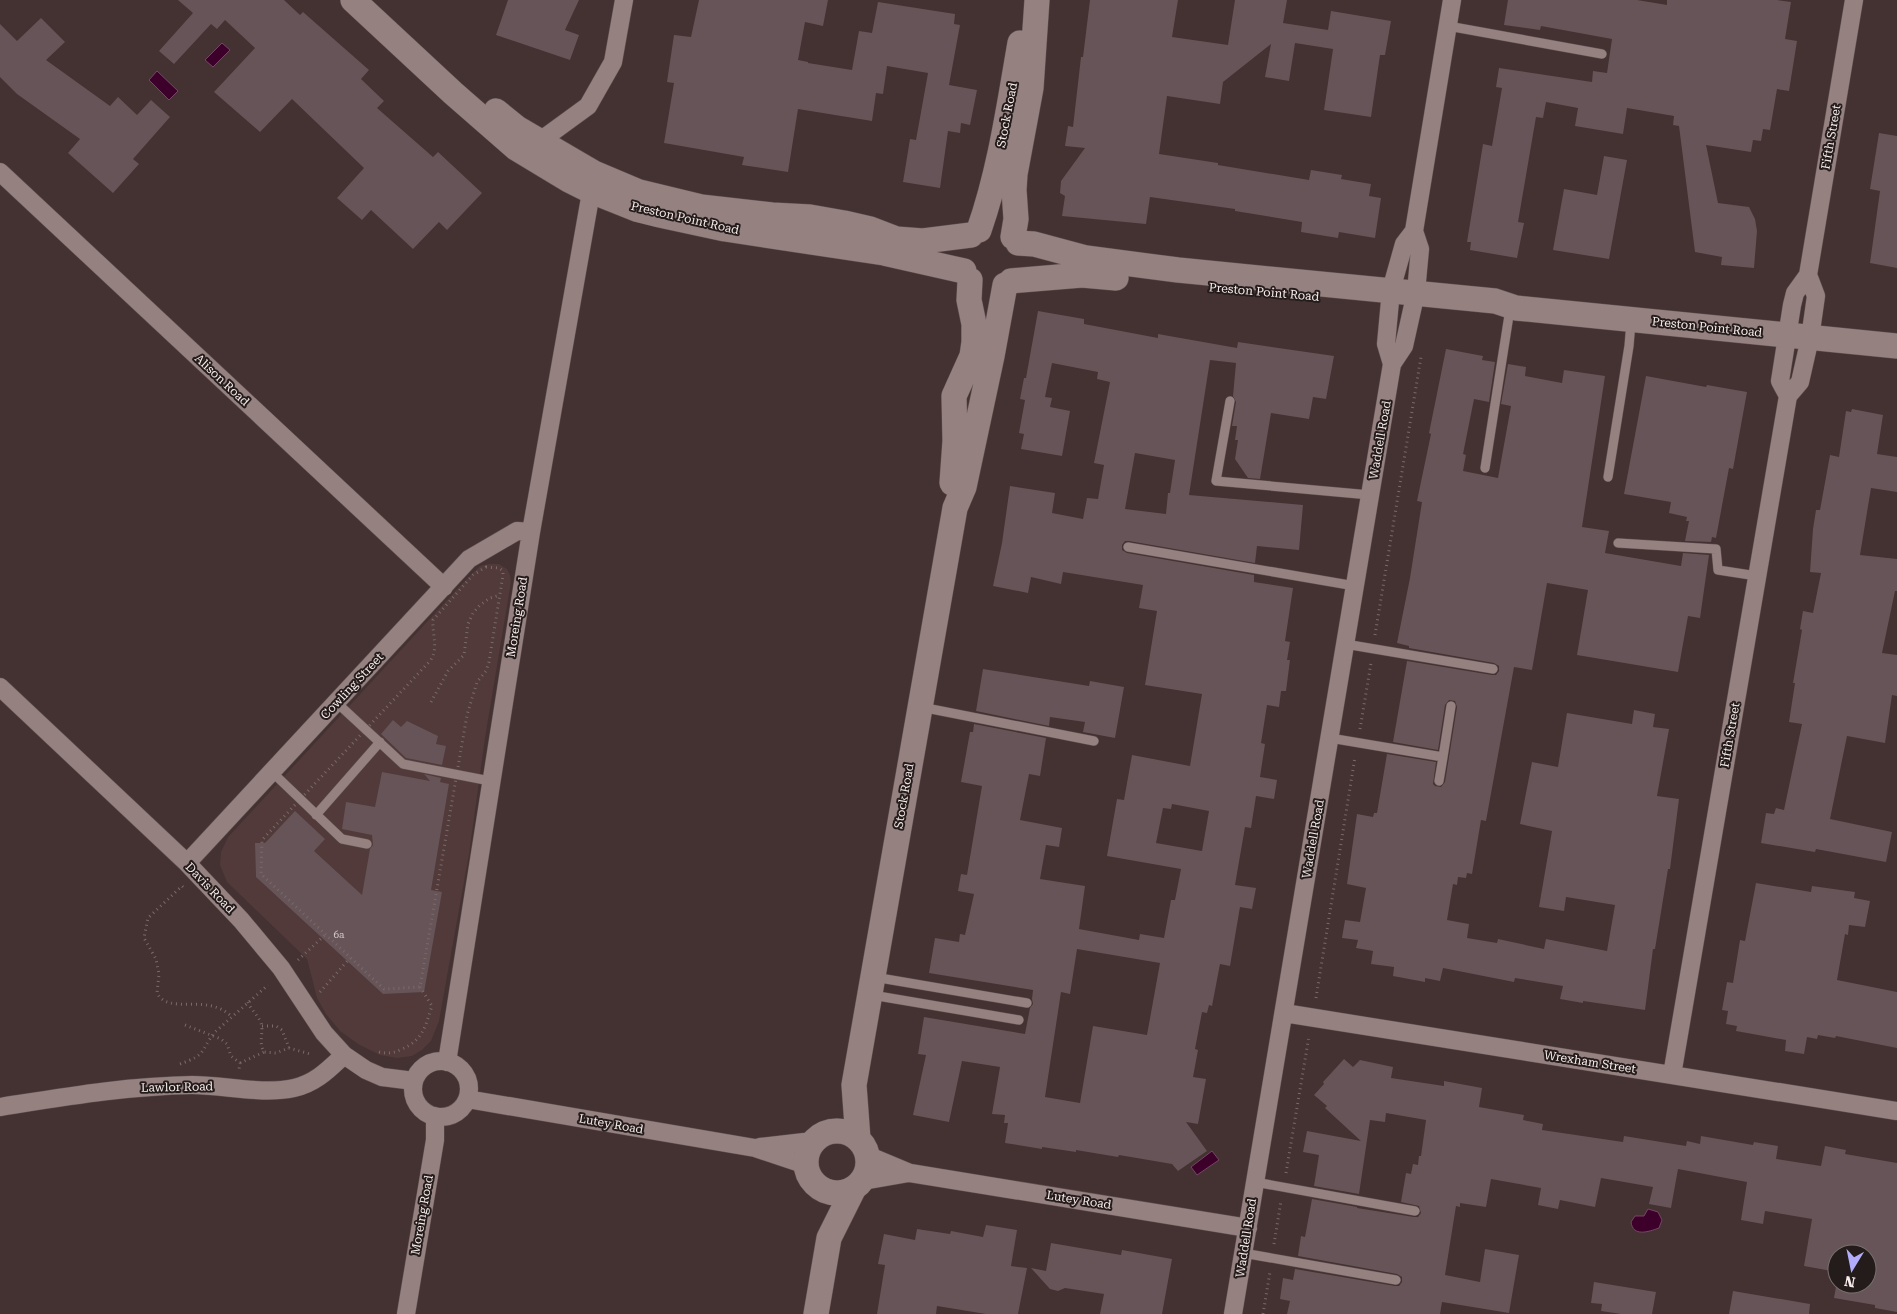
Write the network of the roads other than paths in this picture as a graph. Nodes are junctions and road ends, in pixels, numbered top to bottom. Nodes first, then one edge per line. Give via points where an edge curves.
1 (353, 0) edge
2 (374, 0) edge
3 (624, 0) edge
4 (1452, 0) edge
5 (1854, 0) edge
6 (1037, 1) edge
7 (1448, 26) junction
8 (1602, 54) dead end
9 (540, 141) junction
10 (0, 172) edge
11 (592, 182) junction
12 (1414, 231) junction
13 (975, 232) junction
14 (1015, 240) junction
15 (967, 276) junction
16 (1008, 283) junction
17 (1402, 298) junction
18 (1513, 308) junction
19 (1631, 320) junction
20 (1799, 337) junction
21 (1897, 346) edge
22 (1392, 364) junction
23 (1230, 401) dead end
24 (1485, 468) dead end
25 (1608, 477) dead end
26 (1370, 495) junction
27 (954, 508) junction
28 (531, 532) junction
29 (1618, 543) dead end
30 (1128, 548) dead end
31 (1757, 576) junction
32 (1355, 586) junction
33 (444, 587) junction
34 (1345, 644) junction
35 (1493, 669) dead end
36 (0, 687) edge
37 (336, 702) junction
38 (1451, 706) dead end
39 (920, 707) junction
40 (1330, 738) junction
41 (1094, 741) dead end
42 (380, 742) junction
43 (1443, 757) junction
44 (272, 772) junction
45 (490, 781) junction
46 (1439, 781) dead end
47 (316, 815) junction
48 (367, 844) dead end
49 (187, 863) junction
50 (872, 986) junction
51 (1027, 1003) dead end
52 (1284, 1013) junction
53 (1019, 1020) dead end
54 (344, 1054) junction
55 (447, 1062) junction
56 (1672, 1075) junction
57 (414, 1081) junction
58 (854, 1085) junction
59 (467, 1100) junction
60 (0, 1106) edge
61 (1897, 1111) edge
62 (435, 1116) junction
63 (820, 1137) junction
64 (863, 1147) junction
65 (755, 1148) junction
66 (910, 1173) junction
67 (811, 1175) junction
68 (1255, 1182) junction
69 (858, 1185) junction
70 (1415, 1211) dead end
71 (1248, 1228) junction
72 (829, 1238) junction
73 (1243, 1253) junction
74 (1396, 1280) dead end
75 (406, 1314) edge
76 (816, 1314) edge
77 (1233, 1314) edge

1 - 11 main road, Preston Point Road via 509,142 534,160
2 - 9 main road, Preston Point Road via 463,84 517,128
3 - 9 street via 613,62 588,106
4 - 7 street, Waddell Road
5 - 20 street, Fifth Street via 1808,275 1816,296
6 - 13 main road, Stock Road via 1024,19 990,199
6 - 14 main road, Stock Road via 1031,88 1015,174
7 - 8 lane
7 - 12 street, Waddell Road
9 - 11 main road, Preston Point Road
10 - 33 street, Alison Road
11 - 13 main road, Preston Point Road via 701,207 810,217 870,229 896,239 923,241
11 - 15 main road, Preston Point Road via 636,209 660,216 884,253
11 - 28 street, Moreing Road
12 - 17 street, Waddell Road via 1404,244
12 - 17 street, Waddell Road via 1420,249
13 - 14 main road via 1002,229
13 - 15 main road, Stock Road via 961,252
14 - 16 main road, Stock Road via 1022,258 1017,274
14 - 17 main road, Preston Point Road via 1086,258
15 - 16 main road via 988,288
15 - 27 main road, Stock Road via 974,342 972,356 954,396
16 - 17 main road, Preston Point Road via 1082,275
16 - 27 main road, Stock Road via 966,478
17 - 18 main road, Preston Point Road via 1495,301
17 - 22 street, Waddell Road via 1386,344
17 - 22 street, Waddell Road via 1404,346
18 - 19 main road, Preston Point Road
18 - 24 lane
19 - 20 main road, Preston Point Road
19 - 25 lane
20 - 21 main road, Preston Point Road
20 - 31 street, Fifth Street via 1800,382 1788,396
22 - 26 street, Waddell Road
23 - 26 lane via 1216,481
26 - 32 street, Waddell Road
27 - 39 main road, Stock Road
28 - 33 street, Cowling Street via 517,531 469,559
28 - 45 street, Moreing Road
29 - 31 lane via 1716,550 1718,570
30 - 32 lane
31 - 56 street, Fifth Street
32 - 34 street, Waddell Road
33 - 37 street, Cowling Street
34 - 35 lane
34 - 40 street, Waddell Road
36 - 49 street, Davis Road
37 - 42 lane
37 - 44 street, Cowling Street
38 - 43 lane
39 - 41 lane
39 - 50 main road, Stock Road
40 - 43 lane
40 - 52 street, Waddell Road
42 - 45 lane via 403,764
42 - 47 lane
43 - 46 lane
44 - 47 lane
44 - 49 street, Cowling Street
45 - 55 street, Moreing Road
47 - 48 lane via 342,839
49 - 54 street, Davis Road via 284,972 324,1033
50 - 51 lane
50 - 53 lane
50 - 58 main road, Stock Road
52 - 56 street, Wrexham Street
52 - 68 street, Waddell Road
54 - 57 street, Davis Road via 382,1077
54 - 60 street, Lawlor Road via 320,1077 293,1088 270,1090 193,1085 120,1089
55 - 57 street via 438,1061 423,1067
55 - 59 street via 461,1069 466,1076
56 - 61 street, Wrexham Street
57 - 62 street via 413,1090 419,1107
58 - 63 main road, Stock Road
58 - 64 main road, Stock Road
59 - 62 street via 450,1115
59 - 65 street, Lutey Road
62 - 75 street, Moreing Road via 435,1140
63 - 64 main road via 838,1131 849,1133
63 - 65 street, Lutey Road
63 - 67 main road, Stock Road via 806,1157
64 - 66 street, Lutey Road
64 - 69 main road, Stock Road via 868,1164
65 - 67 street, Lutey Road
66 - 69 street, Lutey Road
66 - 71 street, Lutey Road
67 - 69 main road via 833,1194
67 - 72 main road, Stock Road
68 - 70 lane
68 - 71 street, Waddell Road
69 - 72 main road, Stock Road
71 - 73 street, Waddell Road
72 - 76 main road, Stock Road
73 - 74 lane
73 - 77 street, Waddell Road

